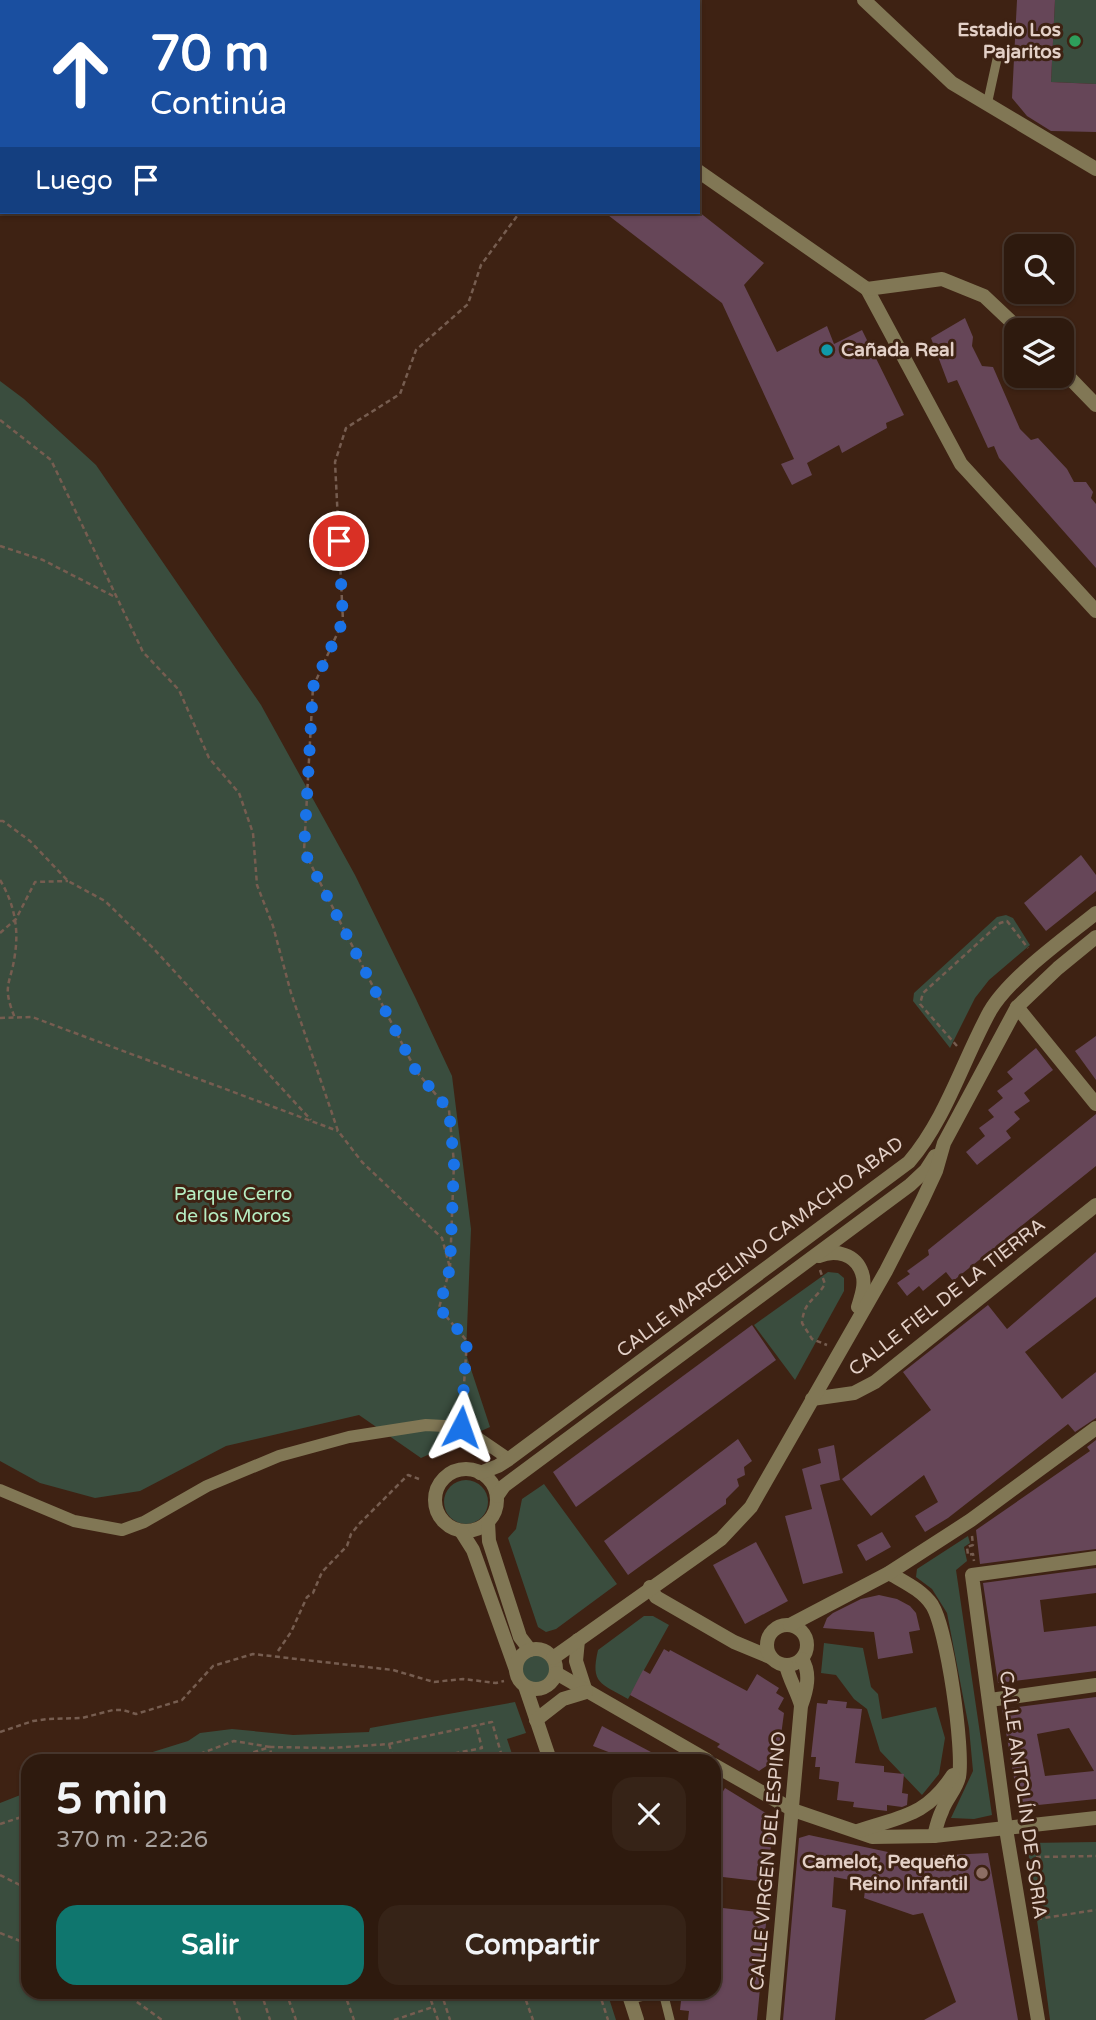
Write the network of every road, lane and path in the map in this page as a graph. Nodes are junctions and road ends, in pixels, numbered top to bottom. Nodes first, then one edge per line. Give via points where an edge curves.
1 (864, 0) edge
2 (999, 50) dead end
3 (987, 106) junction
4 (1096, 169) edge
5 (700, 173) edge
6 (519, 214) edge
7 (867, 289) junction
8 (1007, 318) edge
9 (1074, 382) edge
10 (1096, 405) edge
11 (0, 420) edge
12 (0, 546) edge
13 (117, 598) junction
14 (1096, 611) edge
15 (0, 821) edge
16 (0, 880) edge
17 (68, 881) junction
18 (1096, 914) edge
19 (16, 919) junction
20 (0, 933) edge
21 (1096, 937) edge
22 (1037, 962) junction
23 (1017, 1007) junction
24 (15, 1017) junction
25 (0, 1018) edge
26 (969, 1054) junction
27 (1095, 1101) edge
28 (311, 1120) junction
29 (338, 1131) junction
30 (944, 1143) junction
31 (1096, 1205) edge
32 (808, 1261) junction
33 (450, 1268) junction
34 (849, 1332) junction
35 (839, 1351) junction
36 (812, 1399) junction
37 (461, 1427) junction
38 (1096, 1428) edge
39 (509, 1459) junction
40 (480, 1473) junction
41 (419, 1479) dead end
42 (0, 1490) edge
43 (497, 1496) junction
44 (488, 1522) junction
45 (461, 1531) junction
46 (972, 1535) dead end
47 (1096, 1558) edge
48 (973, 1569) junction
49 (889, 1573) junction
50 (649, 1587) junction
51 (826, 1606) junction
52 (790, 1625) junction
53 (768, 1636) junction
54 (806, 1637) junction
55 (578, 1640) junction
56 (734, 1642) junction
57 (530, 1650) junction
58 (278, 1651) dead end
59 (770, 1657) junction
60 (553, 1658) junction
61 (802, 1659) junction
62 (786, 1665) junction
63 (556, 1673) junction
64 (519, 1677) junction
65 (1096, 1685) edge
66 (544, 1687) junction
67 (586, 1692) junction
68 (990, 1700) junction
69 (801, 1706) junction
70 (536, 1720) junction
71 (476, 1725) junction
72 (0, 1732) edge
73 (389, 1744) junction
74 (270, 1747) junction
75 (200, 1754) edge
76 (248, 1754) edge
77 (271, 1754) edge
78 (392, 1754) edge
79 (452, 1754) edge
80 (502, 1754) edge
81 (548, 1754) edge
82 (696, 1754) edge
83 (961, 1762) junction
84 (721, 1769) edge
85 (793, 1810) junction
86 (21, 1817) edge
87 (1096, 1818) edge
88 (0, 1824) edge
89 (1006, 1829) junction
90 (858, 1831) junction
91 (934, 1836) junction
92 (1096, 1856) edge
93 (1036, 1857) dead end
94 (0, 1875) edge
95 (21, 1886) edge
96 (1096, 1910) edge
97 (1021, 1917) junction
98 (0, 1933) edge
99 (21, 1941) edge
100 (133, 1999) edge
101 (233, 1999) edge
102 (263, 1999) edge
103 (288, 1999) edge
104 (346, 1999) edge
105 (430, 1999) edge
106 (443, 1999) edge
107 (526, 1999) edge
108 (601, 1999) edge
109 (631, 1999) edge
110 (664, 1999) edge
111 (433, 2007) junction
112 (162, 2020) edge
113 (240, 2020) edge
114 (270, 2020) edge
115 (296, 2020) edge
116 (354, 2020) edge
117 (394, 2020) edge
118 (438, 2020) edge
119 (450, 2020) edge
120 (533, 2020) edge
121 (608, 2020) edge
122 (637, 2020) edge
123 (670, 2020) edge
124 (773, 2020) edge
125 (1038, 2020) edge

1 - 3 street via 952,83
2 - 3 lane
3 - 4 street
5 - 7 street
6 - 33 path via 481,265 468,304 416,350 400,394 346,428 335,462 343,621 313,687 304,851 416,1071 449,1110 454,1163
7 - 8 street via 942,278 984,296
7 - 14 street via 961,464
9 - 10 street
11 - 13 path via 51,460
12 - 13 path via 43,560
13 - 29 path via 144,652 179,690 209,758 239,793 253,833 257,885
15 - 17 path via 30,841
16 - 19 path
17 - 19 path via 35,882
17 - 28 path via 104,901 144,939
18 - 22 street, CALLE MARCELINO CAMACHO ABAD
19 - 20 path
19 - 24 path via 15,957 7,982
21 - 23 street
22 - 26 street, CALLE MARCELINO CAMACHO ABAD via 992,1009
22 - 26 path via 1007,921 923,993 920,1004 952,1043
23 - 27 street
23 - 30 street
24 - 25 path
24 - 28 path via 32,1017
26 - 39 street, CALLE MARCELINO CAMACHO ABAD via 930,1133 909,1162
28 - 29 path
29 - 33 path via 362,1162 442,1238
30 - 32 street, CALLE MARCELINO CAMACHO ABAD via 910,1185
30 - 34 street via 922,1201
31 - 36 street, CALLE FIEL DE LA TIERRA via 875,1382 853,1392
32 - 34 street via 838,1252 849,1256 863,1274 863,1292
32 - 35 path via 824,1276 825,1284 808,1301 802,1323 812,1339
32 - 43 street, CALLE MARCELINO CAMACHO ABAD via 504,1486
33 - 37 path via 439,1308 467,1340
34 - 35 street
35 - 36 street
36 - 50 street via 743,1517 720,1539
37 - 39 street
37 - 42 street via 426,1425 362,1435 279,1456 207,1486 122,1530 74,1521
38 - 49 street via 971,1520
39 - 40 street, CALLE MARCELINO CAMACHO ABAD
40 - 43 street
40 - 45 street via 459,1470 449,1474 436,1491 437,1511
41 - 58 path via 408,1475 359,1523 347,1546 322,1572
43 - 44 street
44 - 45 street
44 - 57 street via 489,1541 520,1637
45 - 64 street via 473,1550
46 - 48 path via 973,1545 967,1546 968,1555 973,1554
47 - 48 street
48 - 68 street, CALLE ANTOLÍN DE SORIA
49 - 51 street
49 - 83 street via 931,1603 940,1621
50 - 55 street
50 - 56 street via 656,1597
51 - 52 street
51 - 54 street
52 - 53 street via 777,1627
52 - 54 street
53 - 56 street
53 - 59 street
54 - 61 street
55 - 60 street
55 - 67 street via 576,1661
56 - 59 street
57 - 60 street via 542,1650
57 - 64 street via 519,1657
59 - 62 street
60 - 63 street
61 - 62 street
61 - 69 street, CALLE VIRGEN DEL ESPINO via 807,1668
62 - 69 street, CALLE VIRGEN DEL ESPINO
63 - 66 street
63 - 67 street
64 - 66 street
64 - 70 street
64 - 72 path via 496,1683 434,1682 393,1670 253,1654 213,1667 182,1700 136,1714 113,1710 82,1718 33,1721
65 - 68 street
66 - 67 street
66 - 70 street
67 - 70 street via 563,1699
67 - 82 street
68 - 89 street, CALLE ANTOLÍN DE SORIA
69 - 85 street, CALLE VIRGEN DEL ESPINO
70 - 81 street
71 - 73 path
71 - 79 path via 482,1748
71 - 80 path via 492,1722
73 - 74 path
73 - 78 path
74 - 75 path via 234,1741
74 - 76 path
74 - 77 path
83 - 90 street via 932,1802
83 - 91 street via 958,1782
84 - 85 street
85 - 90 street
85 - 124 street, CALLE VIRGEN DEL ESPINO
86 - 88 path
87 - 89 street
89 - 91 street
89 - 97 street, CALLE ANTOLÍN DE SORIA
90 - 91 street via 873,1837
92 - 93 path
94 - 95 path
96 - 97 path
97 - 125 street, CALLE ANTOLÍN DE SORIA
98 - 99 path
100 - 112 path
101 - 113 path
102 - 114 path
103 - 115 path
104 - 116 path
105 - 111 path
106 - 119 path
107 - 120 path
108 - 121 path
109 - 122 street
110 - 123 lane
111 - 117 path
111 - 118 path

